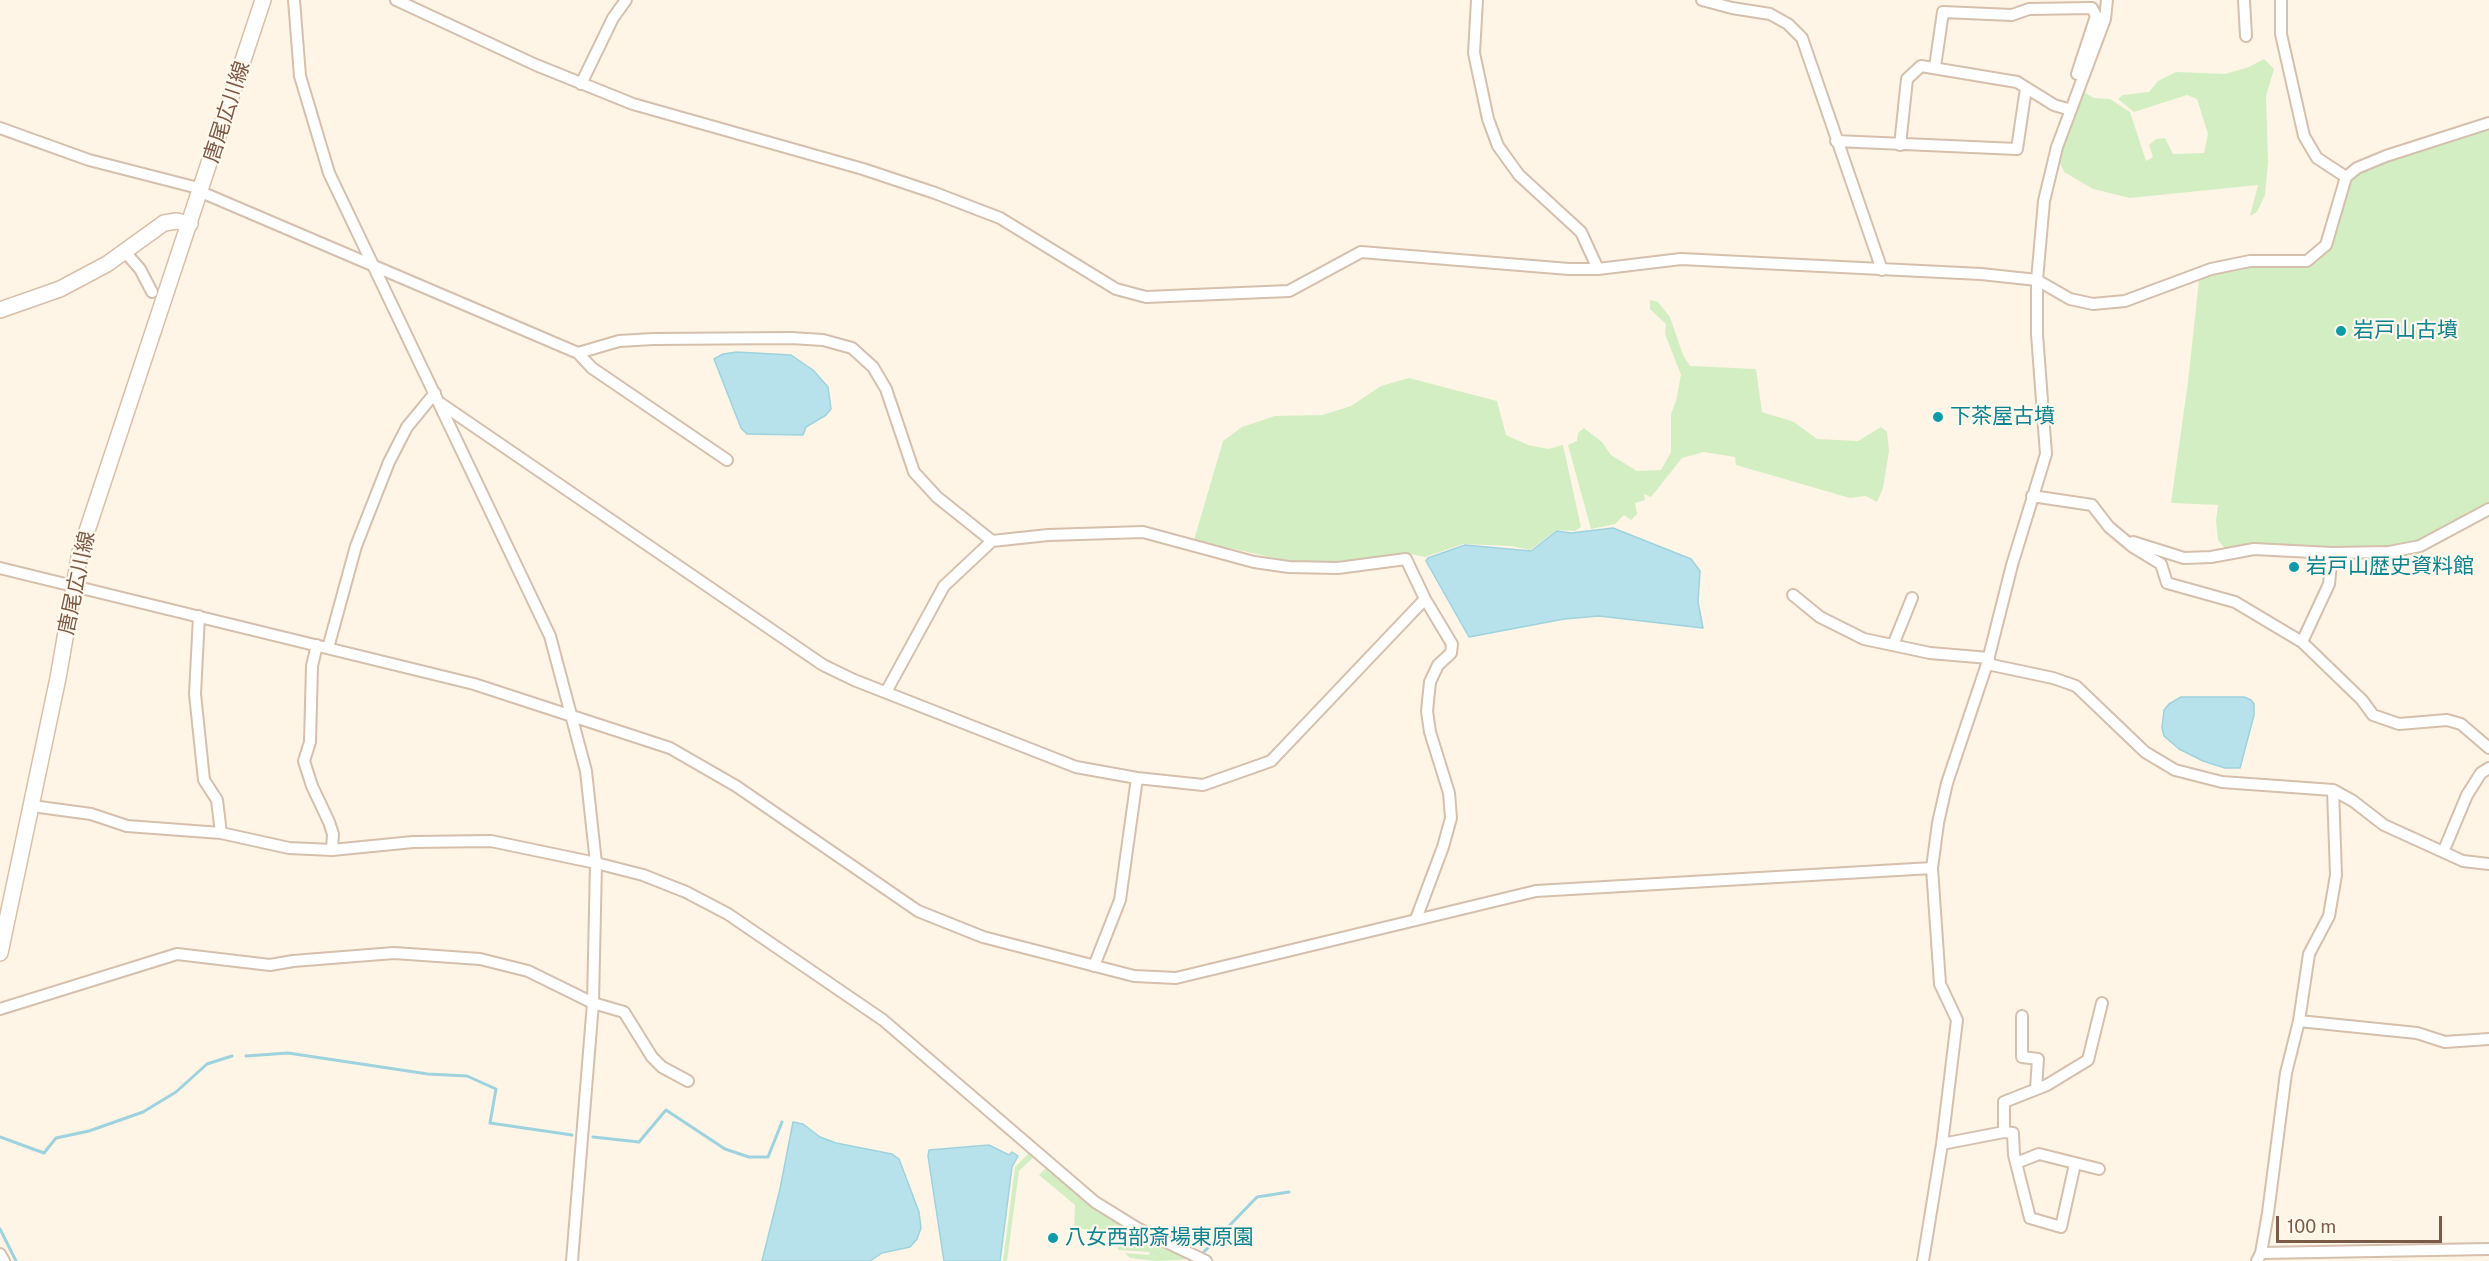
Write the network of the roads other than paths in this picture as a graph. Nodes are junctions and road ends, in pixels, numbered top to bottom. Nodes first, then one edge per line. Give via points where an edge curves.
1 (263, 0) edge
2 (294, 0) edge
3 (396, 0) edge
4 (626, 0) edge
5 (1477, 0) edge
6 (1702, 0) edge
7 (1989, 0) edge
8 (2107, 0) edge
9 (2244, 0) edge
10 (2281, 0) edge
11 (1987, 13) junction
12 (2246, 36) dead end
13 (1935, 67) junction
14 (581, 84) junction
15 (2026, 88) junction
16 (2079, 88) junction
17 (2071, 110) junction
18 (2489, 123) edge
19 (0, 128) edge
20 (1836, 141) junction
21 (1900, 145) junction
22 (2346, 177) junction
23 (202, 190) junction
24 (190, 224) junction
25 (125, 252) junction
26 (370, 265) junction
27 (1598, 269) junction
28 (1882, 270) junction
29 (2037, 280) junction
30 (152, 292) dead end
31 (0, 310) edge
32 (578, 353) junction
33 (438, 398) junction
34 (727, 460) dead end
35 (2032, 496) junction
36 (2489, 509) edge
37 (2124, 539) junction
38 (992, 541) junction
39 (2332, 553) junction
40 (0, 568) edge
41 (75, 586) junction
42 (1793, 596) dead end
43 (1912, 598) dead end
44 (1425, 599) junction
45 (199, 616) junction
46 (2302, 642) junction
47 (1893, 645) junction
48 (322, 647) junction
49 (1988, 661) junction
50 (886, 692) junction
51 (572, 716) junction
52 (2489, 748) edge
53 (2489, 768) edge
54 (1137, 778) junction
55 (2333, 790) junction
56 (32, 806) junction
57 (221, 833) junction
58 (332, 850) junction
59 (2444, 850) junction
60 (596, 863) junction
61 (2489, 864) edge
62 (1932, 868) junction
63 (1416, 920) junction
64 (0, 953) edge
65 (1094, 966) junction
66 (593, 1003) junction
67 (2102, 1003) dead end
68 (0, 1009) edge
69 (2022, 1016) dead end
70 (2299, 1021) junction
71 (2489, 1039) edge
72 (688, 1081) dead end
73 (2036, 1089) junction
74 (2004, 1132) junction
75 (1942, 1144) junction
76 (2016, 1163) junction
77 (2075, 1164) junction
78 (2099, 1169) dead end
79 (2489, 1250) edge
80 (0, 1254) edge
81 (2259, 1257) edge
82 (4, 1261) edge
83 (572, 1261) edge
84 (1206, 1261) edge
85 (1923, 1261) edge

1 - 23 main road, 唐尾広川線
2 - 26 street via 300,76 329,173
3 - 14 street
4 - 14 street
5 - 27 street via 1474,53 1487,116 1498,146 1519,175 1581,232
6 - 20 street via 1770,14 1802,38
7 - 11 street
8 - 16 street via 2105,19
9 - 12 street
10 - 22 street via 2281,34 2304,136 2317,158
11 - 13 street via 1943,12
11 - 16 street via 2012,15 2029,9 2092,8 2096,16 2073,86
13 - 15 street via 2017,82
13 - 21 street via 1921,66 1906,80
14 - 27 street via 633,104 935,193 1000,218 1116,289 1146,297 1289,291 1361,252
15 - 17 street
15 - 21 street via 2017,148
16 - 17 street
17 - 29 street via 2044,201
18 - 22 street via 2386,156 2356,168
19 - 23 street via 89,160
20 - 21 street
20 - 28 street
22 - 29 street via 2326,244 2307,261 2250,261 2211,269 2125,301 2093,304 2070,299
23 - 24 main road, 唐尾広川線
23 - 26 street
24 - 25 main road via 164,223
24 - 41 main road, 唐尾広川線 via 80,552
25 - 30 street
25 - 31 main road via 60,289
26 - 32 street
26 - 33 street
27 - 28 street via 1680,259
28 - 29 street
29 - 35 street via 2046,454
32 - 34 street via 592,368
32 - 38 street via 619,341 653,339 790,338 823,340 852,348 873,368 886,389 914,472 937,497
33 - 48 street via 407,427 389,462
33 - 50 street via 823,665
33 - 51 street via 550,636
35 - 37 street via 2092,505
35 - 49 street
36 - 39 street via 2420,546 2389,552
37 - 39 street via 2184,558 2254,549
37 - 46 street via 2161,564 2167,583 2235,602
38 - 44 street via 1067,533 1143,532 1254,562 1289,567 1338,568 1406,559
38 - 50 street via 944,586
39 - 46 street via 2329,584
40 - 41 street
41 - 45 street
41 - 56 main road, 唐尾広川線
42 - 47 street via 1843,630
43 - 47 street
44 - 54 street via 1271,761 1203,785
44 - 63 street via 1452,644 1451,653 1437,665 1430,682 1427,711 1449,793 1451,818
45 - 48 street
45 - 57 street via 195,694 204,780 217,800
46 - 52 street via 2373,715 2399,724 2446,720 2461,724
47 - 49 street
48 - 51 street via 474,684
48 - 58 street via 312,666 310,742 304,761 333,834
49 - 55 street via 2076,686 2145,752 2175,770 2222,782
49 - 62 street via 1947,783
50 - 54 street via 1076,767
51 - 60 street via 586,771
51 - 65 street via 670,748 736,786 918,911 983,937
53 - 59 street via 2481,773 2467,795
54 - 65 street via 1120,900
55 - 59 street via 2384,825
55 - 70 street via 2337,875 2330,916 2309,954
56 - 57 street via 91,813 127,826
56 - 64 main road, 唐尾広川線
57 - 58 street via 289,848
58 - 60 street via 413,842 491,841
59 - 61 street via 2463,861
60 - 66 street
60 - 84 street via 643,875 728,914 883,1020 1095,1202 1137,1228
62 - 63 street via 1536,891
62 - 75 street via 1940,984 1957,1020
63 - 65 street via 1176,978 1134,976
66 - 68 street via 528,971 480,959 394,953 270,965 177,954
66 - 72 street via 624,1012 652,1057
66 - 83 street
67 - 73 street via 2088,1060
69 - 73 street via 2022,1057 2038,1059
70 - 71 street via 2417,1033 2445,1042
70 - 81 street via 2286,1073 2278,1149
73 - 74 street via 2004,1101
74 - 75 street
74 - 76 street via 2013,1133
75 - 85 street
76 - 77 street via 2039,1155
76 - 77 street via 2030,1218 2061,1227
77 - 78 street
79 - 81 street
80 - 82 street

